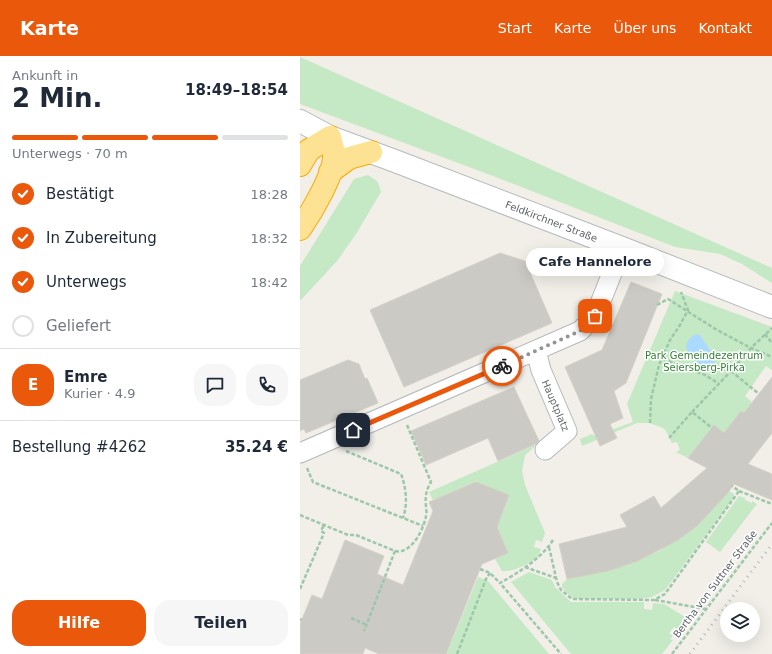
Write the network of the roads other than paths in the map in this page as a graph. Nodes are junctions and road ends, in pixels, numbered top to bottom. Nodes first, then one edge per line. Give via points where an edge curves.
1 (300, 121) edge
2 (300, 135) edge
3 (330, 137) junction
4 (371, 152) junction
5 (300, 165) edge
6 (330, 172) junction
7 (300, 229) edge
8 (622, 248) junction
9 (772, 307) edge
10 (536, 351) junction
11 (545, 450) dead end
12 (302, 458) edge

1 - 3 main road, Feldkirchner Straße
2 - 3 main road, Feldkirchner Straße
3 - 4 main road, Feldkirchner Straße
3 - 5 highway via 308,150
3 - 6 highway via 334,154
4 - 6 highway via 349,158
4 - 8 main road, Feldkirchner Straße
6 - 7 highway via 317,203
8 - 9 main road, Feldkirchner Straße
8 - 10 street via 595,316 580,331
10 - 11 street, Hauptplatz via 541,370 567,431
10 - 12 street

